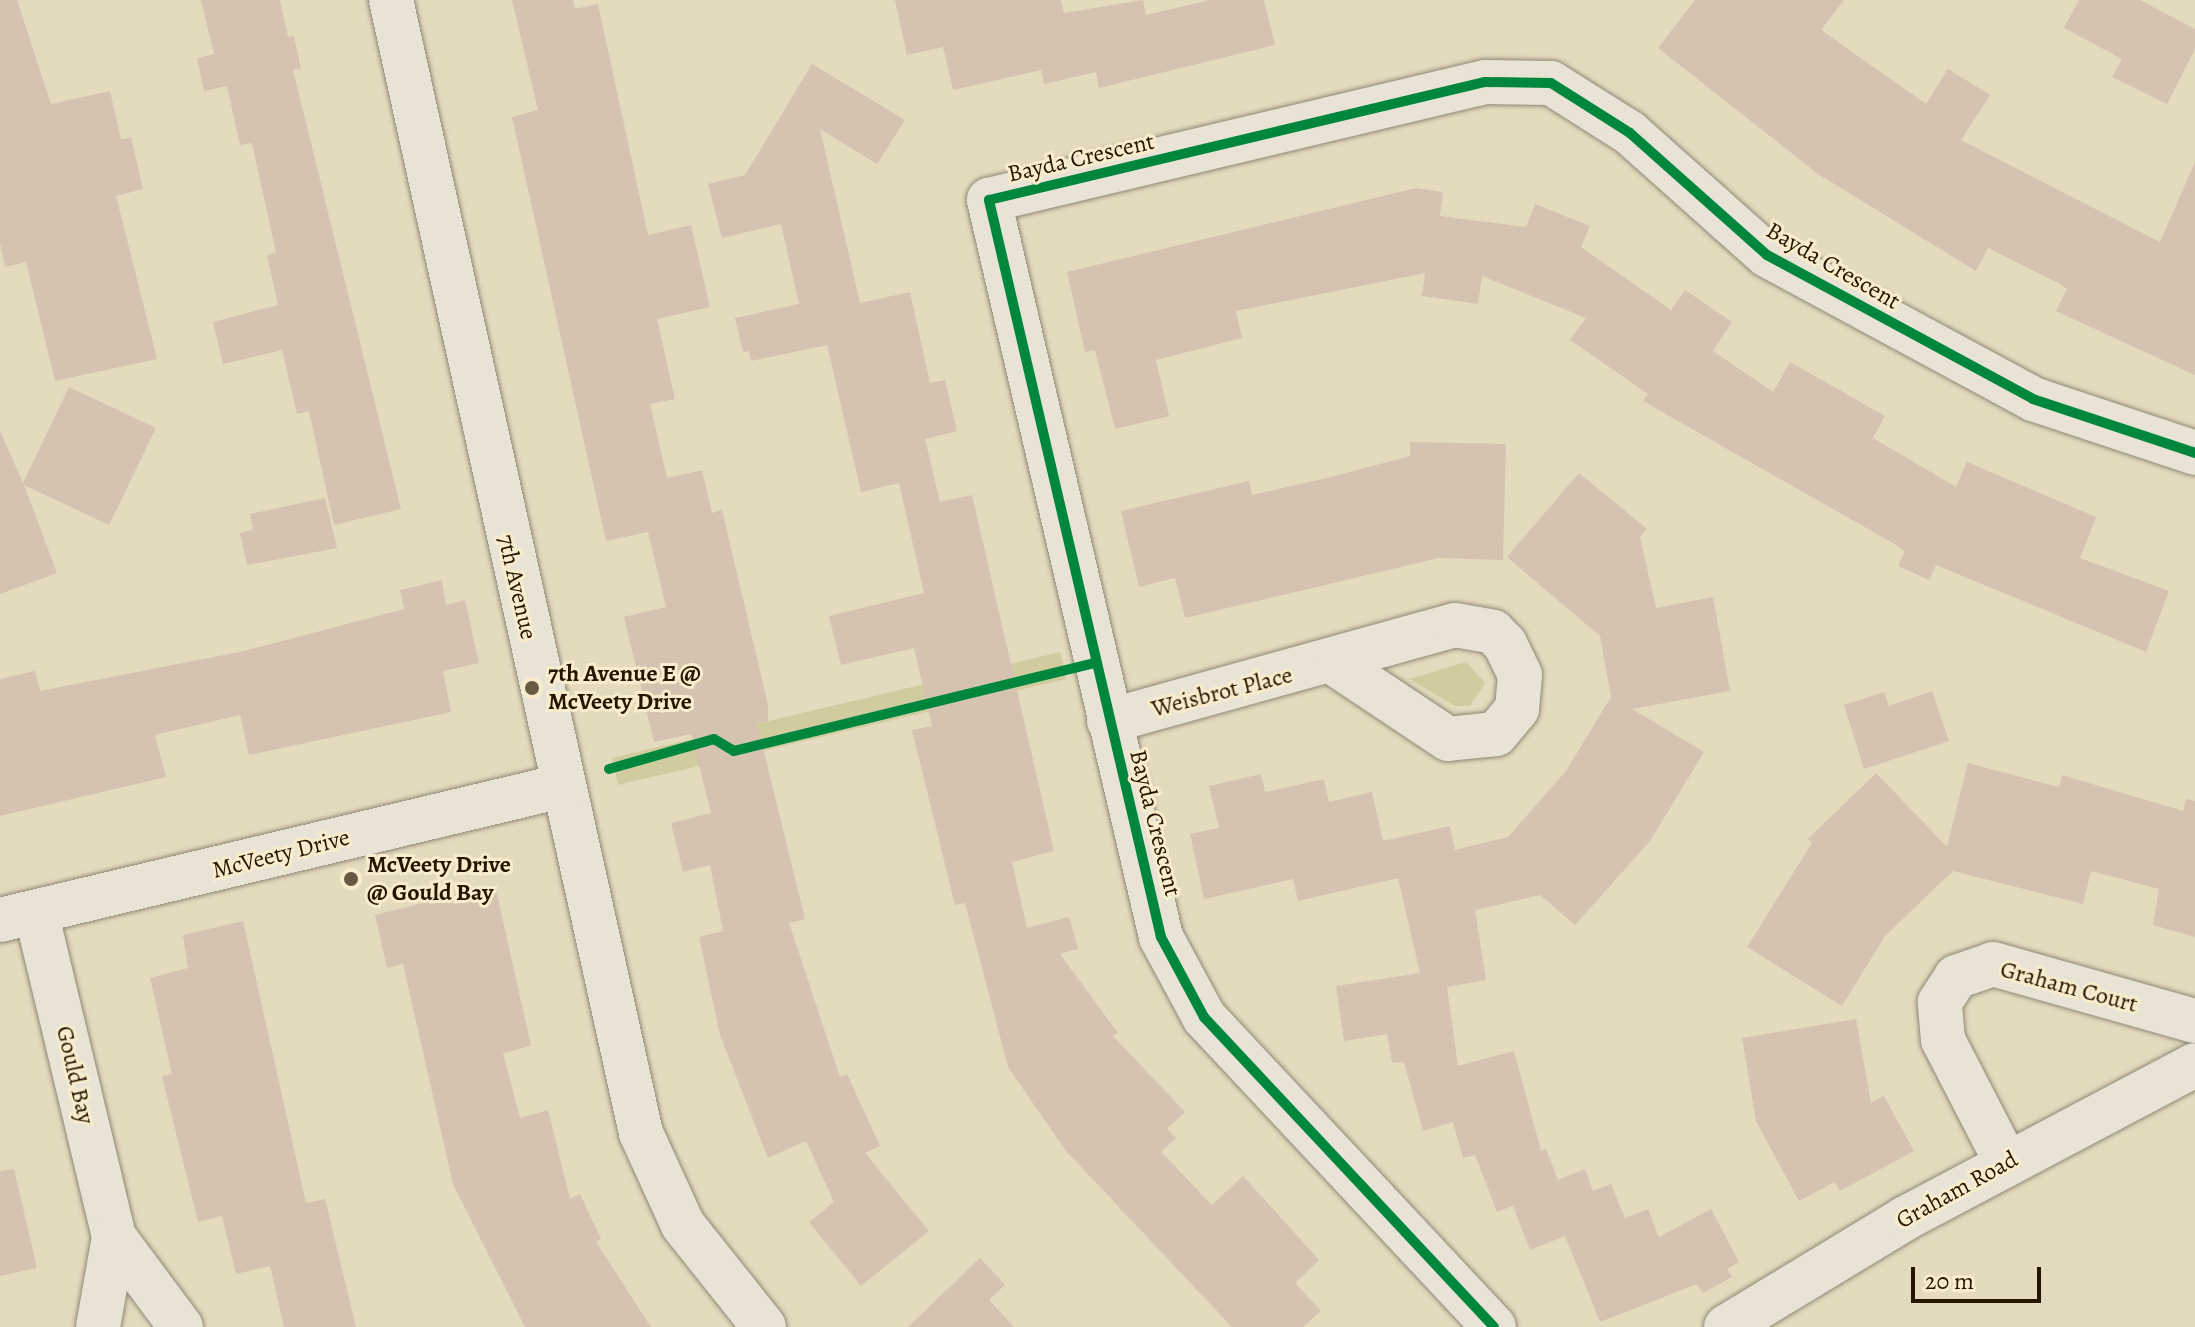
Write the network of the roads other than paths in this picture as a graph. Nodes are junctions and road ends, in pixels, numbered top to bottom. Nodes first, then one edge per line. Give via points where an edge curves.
1 (391, 0) edge
2 (2195, 453) edge
3 (1334, 663) dead end
4 (1109, 721) junction
5 (562, 786) junction
6 (18, 916) edge
7 (2195, 1021) edge
8 (2195, 1065) edge
9 (2006, 1162) junction
10 (114, 1237) junction
11 (98, 1327) edge
12 (181, 1327) edge
13 (764, 1327) edge
14 (1494, 1327) edge
15 (1726, 1327) edge

1 - 5 street, 7th Avenue
2 - 4 street, Bayda Crescent via 2033,399 1767,255 1630,133 1551,83 1485,82 989,200
3 - 4 street, Weisbrot Place
4 - 14 street, Bayda Crescent via 1161,937 1204,1017
5 - 6 street, McVeety Drive
5 - 13 street, 7th Avenue via 641,1133 683,1225
6 - 10 street, Gould Bay
7 - 9 street, Graham Court via 1993,964 1956,977 1940,1002 1943,1040
8 - 9 street, Graham Road
9 - 15 street, Graham Road
10 - 11 street, Gould Bay
10 - 12 street, Gould Bay

